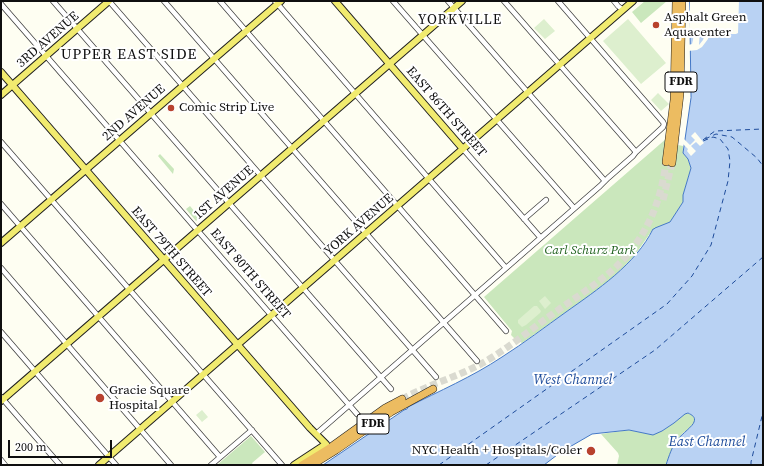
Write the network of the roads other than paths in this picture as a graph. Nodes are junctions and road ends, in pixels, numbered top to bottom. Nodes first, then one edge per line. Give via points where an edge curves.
1 (53, 1) edge
2 (109, 1) edge
3 (164, 1) edge
4 (220, 1) edge
5 (335, 1) edge
6 (393, 1) edge
7 (448, 1) edge
8 (462, 1) edge
9 (504, 1) edge
10 (558, 1) edge
11 (614, 1) edge
12 (633, 1) edge
13 (672, 1) edge
14 (676, 1) edge
15 (682, 1) edge
16 (278, 2) edge
17 (1, 4) edge
18 (454, 8) junction
19 (623, 10) junction
20 (675, 25) junction
21 (77, 29) junction
22 (246, 31) junction
23 (423, 35) junction
24 (590, 38) junction
25 (46, 56) junction
26 (214, 59) junction
27 (390, 63) junction
28 (560, 65) junction
29 (1, 72) edge
30 (12, 85) junction
31 (182, 86) junction
32 (355, 93) junction
33 (528, 93) junction
34 (1, 95) edge
35 (151, 113) junction
36 (497, 120) junction
37 (324, 121) junction
38 (119, 141) junction
39 (1, 142) edge
40 (292, 148) junction
41 (463, 149) junction
42 (636, 152) junction
43 (85, 169) junction
44 (260, 176) junction
45 (429, 179) junction
46 (605, 181) junction
47 (51, 199) junction
48 (546, 200) dead end
49 (229, 203) junction
50 (1, 204) edge
51 (398, 206) junction
52 (574, 208) junction
53 (524, 219) junction
54 (20, 226) junction
55 (198, 230) junction
56 (366, 233) junction
57 (540, 237) junction
58 (1, 243) edge
59 (164, 260) junction
60 (334, 261) junction
61 (1, 268) edge
62 (506, 268) junction
63 (303, 288) junction
64 (130, 290) junction
65 (475, 295) junction
66 (272, 316) junction
67 (99, 317) junction
68 (443, 322) junction
69 (506, 331) dead end
70 (1, 332) edge
71 (66, 344) junction
72 (237, 345) junction
73 (412, 350) junction
74 (477, 361) dead end
75 (35, 371) junction
76 (203, 374) junction
77 (380, 377) junction
78 (436, 377) dead end
79 (390, 389) dead end
80 (433, 390) dead end
81 (2, 399) edge
82 (402, 399) tunnel mouth
83 (172, 401) junction
84 (348, 405) junction
85 (356, 414) dead end
86 (140, 429) junction
87 (252, 430) junction
88 (316, 434) junction
89 (108, 456) junction
90 (220, 457) junction
91 (1, 460) edge
92 (5, 465) edge
93 (60, 465) edge
94 (99, 465) edge
95 (116, 465) edge
96 (171, 465) edge
97 (211, 465) edge
98 (282, 465) edge
99 (294, 465) edge
100 (302, 465) edge
101 (312, 465) edge

1 - 21 street
2 - 21 main road, 3RD AVENUE
2 - 31 street
3 - 26 street
4 - 22 street
5 - 27 main road, EAST 86TH STREET
6 - 23 street
7 - 18 street
8 - 18 main road, 1ST AVENUE
9 - 28 street
10 - 24 street
11 - 19 street
12 - 19 main road, YORK AVENUE
13 - 20 highway
14 - 20 highway, FDR
15 - 20 highway, FDR via 680,94 669,163 674,100
16 - 22 main road, 2ND AVENUE
16 - 32 street
17 - 25 street, EAST 80TH STREET
18 - 23 main road, 1ST AVENUE
18 - 33 street
19 - 24 main road, YORK AVENUE
21 - 25 main road, 3RD AVENUE
21 - 35 street
22 - 26 main road, 2ND AVENUE
22 - 37 street
23 - 27 main road, 1ST AVENUE
23 - 36 street
24 - 28 main road, YORK AVENUE
24 - 42 street via 664,124 663,128
25 - 30 main road, 3RD AVENUE
25 - 38 street, EAST 80TH STREET
26 - 31 main road, 2ND AVENUE
26 - 40 street
27 - 32 main road, 1ST AVENUE
27 - 41 main road, EAST 86TH STREET
28 - 33 main road, YORK AVENUE
28 - 42 street
29 - 30 main road, EAST 79TH STREET
30 - 34 main road, 3RD AVENUE
30 - 43 main road, EAST 79TH STREET
31 - 35 main road, 2ND AVENUE
31 - 44 street
32 - 37 main road, 1ST AVENUE
32 - 45 street
33 - 36 main road, YORK AVENUE
33 - 46 street
35 - 38 main road, 2ND AVENUE
35 - 49 street
36 - 41 main road, YORK AVENUE
36 - 52 street
37 - 40 main road, 1ST AVENUE
37 - 51 street
38 - 43 main road, 2ND AVENUE
38 - 55 street, EAST 80TH STREET
39 - 47 street
40 - 44 main road, 1ST AVENUE
40 - 56 street
41 - 45 main road, YORK AVENUE
41 - 53 street, EAST 86TH STREET
42 - 46 street
43 - 47 main road, 2ND AVENUE
43 - 59 main road, EAST 79TH STREET
44 - 49 main road, 1ST AVENUE
44 - 60 street
45 - 51 main road, YORK AVENUE
45 - 62 street
46 - 52 street
47 - 54 main road, 2ND AVENUE
47 - 64 street
48 - 53 street
49 - 55 main road, 1ST AVENUE
49 - 63 street
50 - 54 street
51 - 56 main road, YORK AVENUE
51 - 65 street
52 - 57 street
53 - 57 street, EAST 86TH STREET
54 - 58 main road, 2ND AVENUE
54 - 67 street
55 - 59 main road, 1ST AVENUE
55 - 66 street, EAST 80TH STREET
56 - 60 main road, YORK AVENUE
56 - 68 street
57 - 62 street
59 - 64 main road, 1ST AVENUE
59 - 72 main road, EAST 79TH STREET
60 - 63 main road, YORK AVENUE
60 - 73 street
61 - 71 street
62 - 65 street
63 - 66 main road, YORK AVENUE
63 - 77 street
64 - 67 main road, 1ST AVENUE
64 - 76 street
65 - 68 street
65 - 69 street
66 - 72 main road, YORK AVENUE
66 - 84 street, EAST 80TH STREET
67 - 71 main road, 1ST AVENUE
67 - 83 street
68 - 73 street
68 - 74 street
70 - 75 street
71 - 75 main road, 1ST AVENUE
71 - 86 street
72 - 76 main road, YORK AVENUE
72 - 88 main road, EAST 79TH STREET
73 - 77 street
73 - 78 street
75 - 81 main road, 1ST AVENUE
75 - 89 street
76 - 83 main road, YORK AVENUE
76 - 87 street
77 - 79 street
77 - 84 street
80 - 101 highway, FDR via 390,412
81 - 93 street
82 - 100 highway, FDR
83 - 86 main road, YORK AVENUE
83 - 90 street
84 - 85 street, EAST 80TH STREET
84 - 88 street
86 - 89 main road, YORK AVENUE
86 - 96 street
87 - 90 street
87 - 98 street
88 - 99 main road, EAST 79TH STREET via 326,444
89 - 94 main road, YORK AVENUE
89 - 95 street
90 - 97 street
91 - 92 street

